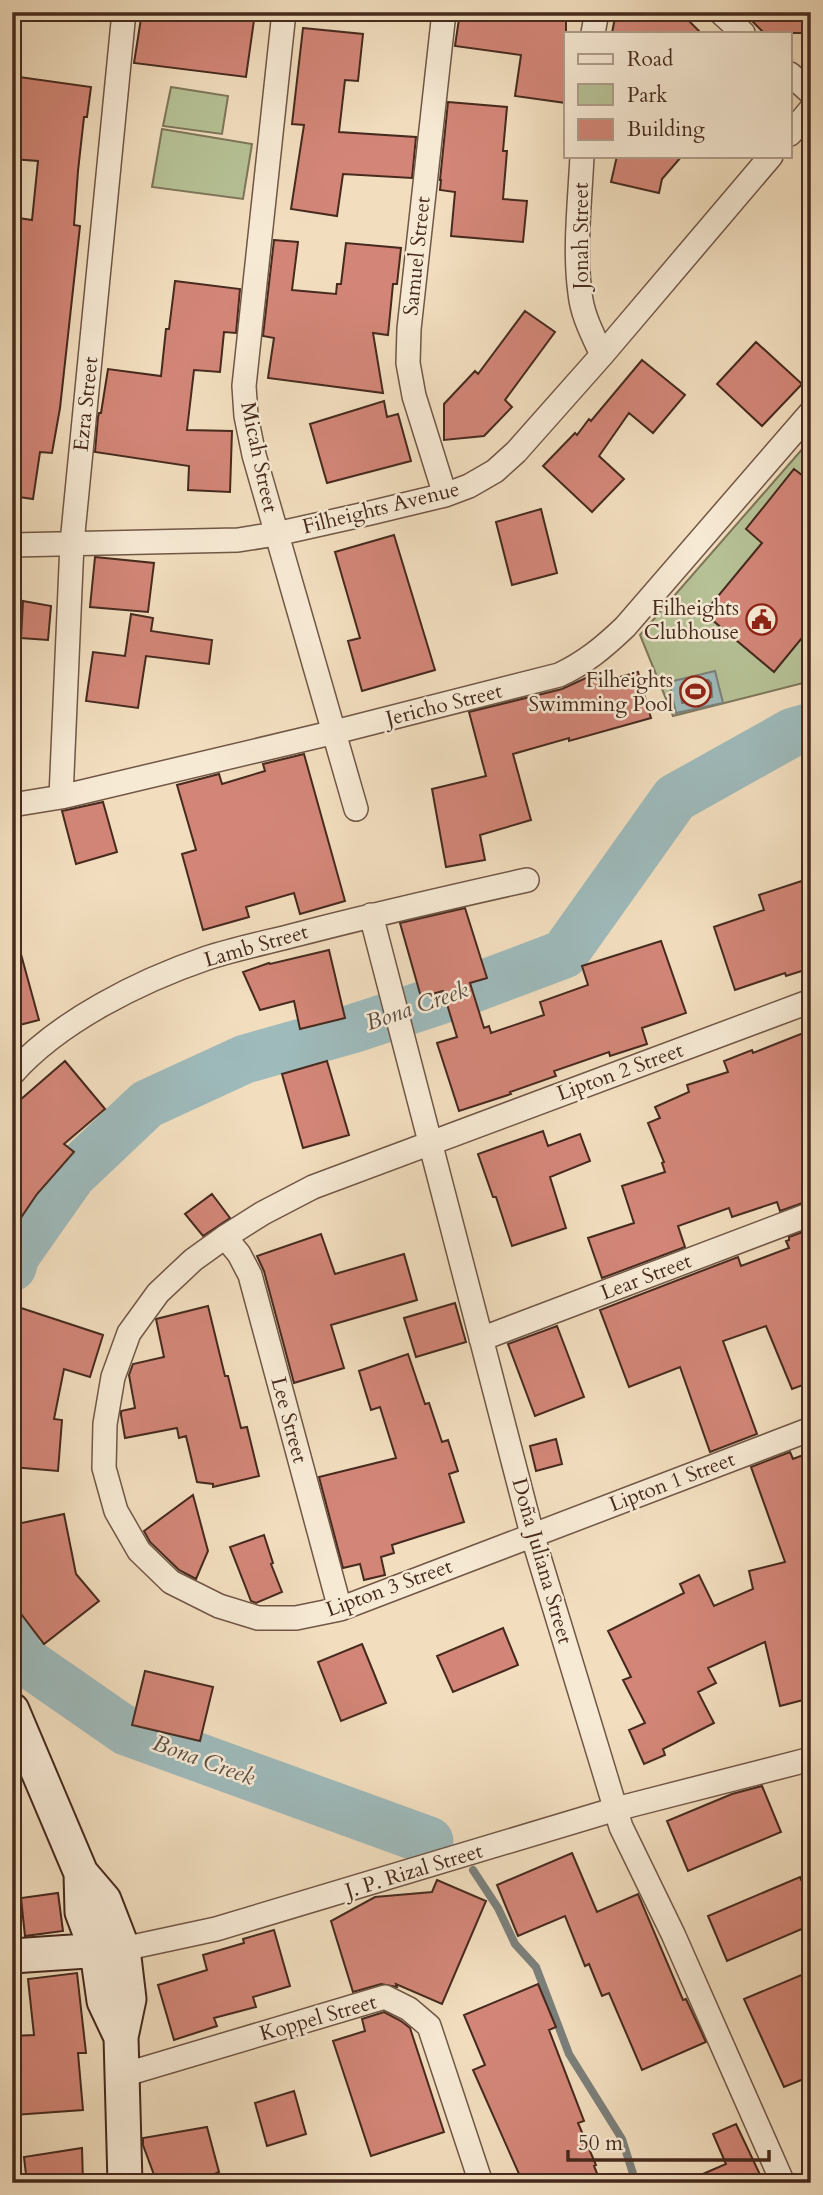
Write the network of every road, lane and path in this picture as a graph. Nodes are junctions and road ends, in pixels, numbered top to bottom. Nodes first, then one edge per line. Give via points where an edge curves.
1 (124, 12) edge
2 (284, 12) edge
3 (444, 12) edge
4 (597, 12) edge
5 (720, 12) edge
6 (593, 32) edge
7 (742, 32) edge
8 (792, 76) edge
9 (811, 93) edge
10 (811, 109) edge
11 (792, 132) edge
12 (582, 158) edge
13 (769, 158) edge
14 (602, 355) junction
15 (811, 412) edge
16 (444, 495) junction
17 (276, 534) junction
18 (72, 543) junction
19 (12, 545) edge
20 (335, 732) junction
21 (61, 797) junction
22 (12, 805) edge
23 (356, 809) dead end
24 (527, 880) dead end
25 (371, 915) junction
26 (811, 1001) edge
27 (12, 1074) edge
28 (430, 1144) junction
29 (811, 1214) edge
30 (225, 1237) junction
31 (481, 1339) junction
32 (811, 1429) edge
33 (532, 1534) junction
34 (340, 1609) junction
35 (12, 1710) edge
36 (811, 1759) edge
37 (616, 1809) junction
38 (110, 1950) junction
39 (12, 1956) edge
40 (123, 2075) junction
41 (125, 2183) edge
42 (481, 2183) edge
43 (783, 2183) edge

1 - 18 street, Ezra Street
2 - 17 street, Micah Street via 244,386 246,416
3 - 16 street, Samuel Street via 408,363
4 - 6 street
5 - 7 street
8 - 9 street
10 - 11 street
12 - 14 street, Jonah Street via 580,295
13 - 14 street, Filheights Avenue
14 - 16 street, Filheights Avenue via 516,452 486,476
15 - 20 street, Jericho Street via 625,627 579,666
16 - 17 street, Filheights Avenue
17 - 18 street, Filheights Avenue via 197,542
17 - 20 street, Micah Street
18 - 19 street, Filheights Avenue
18 - 21 street, Ezra Street
20 - 21 street, Jericho Street
20 - 23 street, Micah Street
21 - 22 street, Jericho Street
24 - 25 street, Lamb Street
25 - 27 street, Lamb Street via 207,958 155,979 69,1024
25 - 28 street, Doña Juliana Street
26 - 28 street, Lipton 2 Street
28 - 30 street, Lipton 3 Street via 313,1187
28 - 31 street, Doña Juliana Street
29 - 31 street, Lear Street
30 - 34 street, Lee Street via 250,1276
30 - 34 street, Lipton 3 Street via 158,1293 129,1333 113,1377 105,1424 104,1468 116,1511 139,1551 171,1582 219,1606 258,1618 296,1618
31 - 33 street, Doña Juliana Street
32 - 33 street, Lipton 1 Street
33 - 34 street, Lipton 3 Street
33 - 37 street, Doña Juliana Street
35 - 38 street via 81,1873 82,1912
36 - 37 street, J. P. Rizal Street
37 - 38 street, J. P. Rizal Street via 216,1929
37 - 43 street, Doña Juliana Street
38 - 39 street, J. P. Rizal Street
38 - 40 street via 104,2001 121,2037
40 - 41 street
40 - 42 street, Koppel Street via 384,1997 409,2008 429,2026

